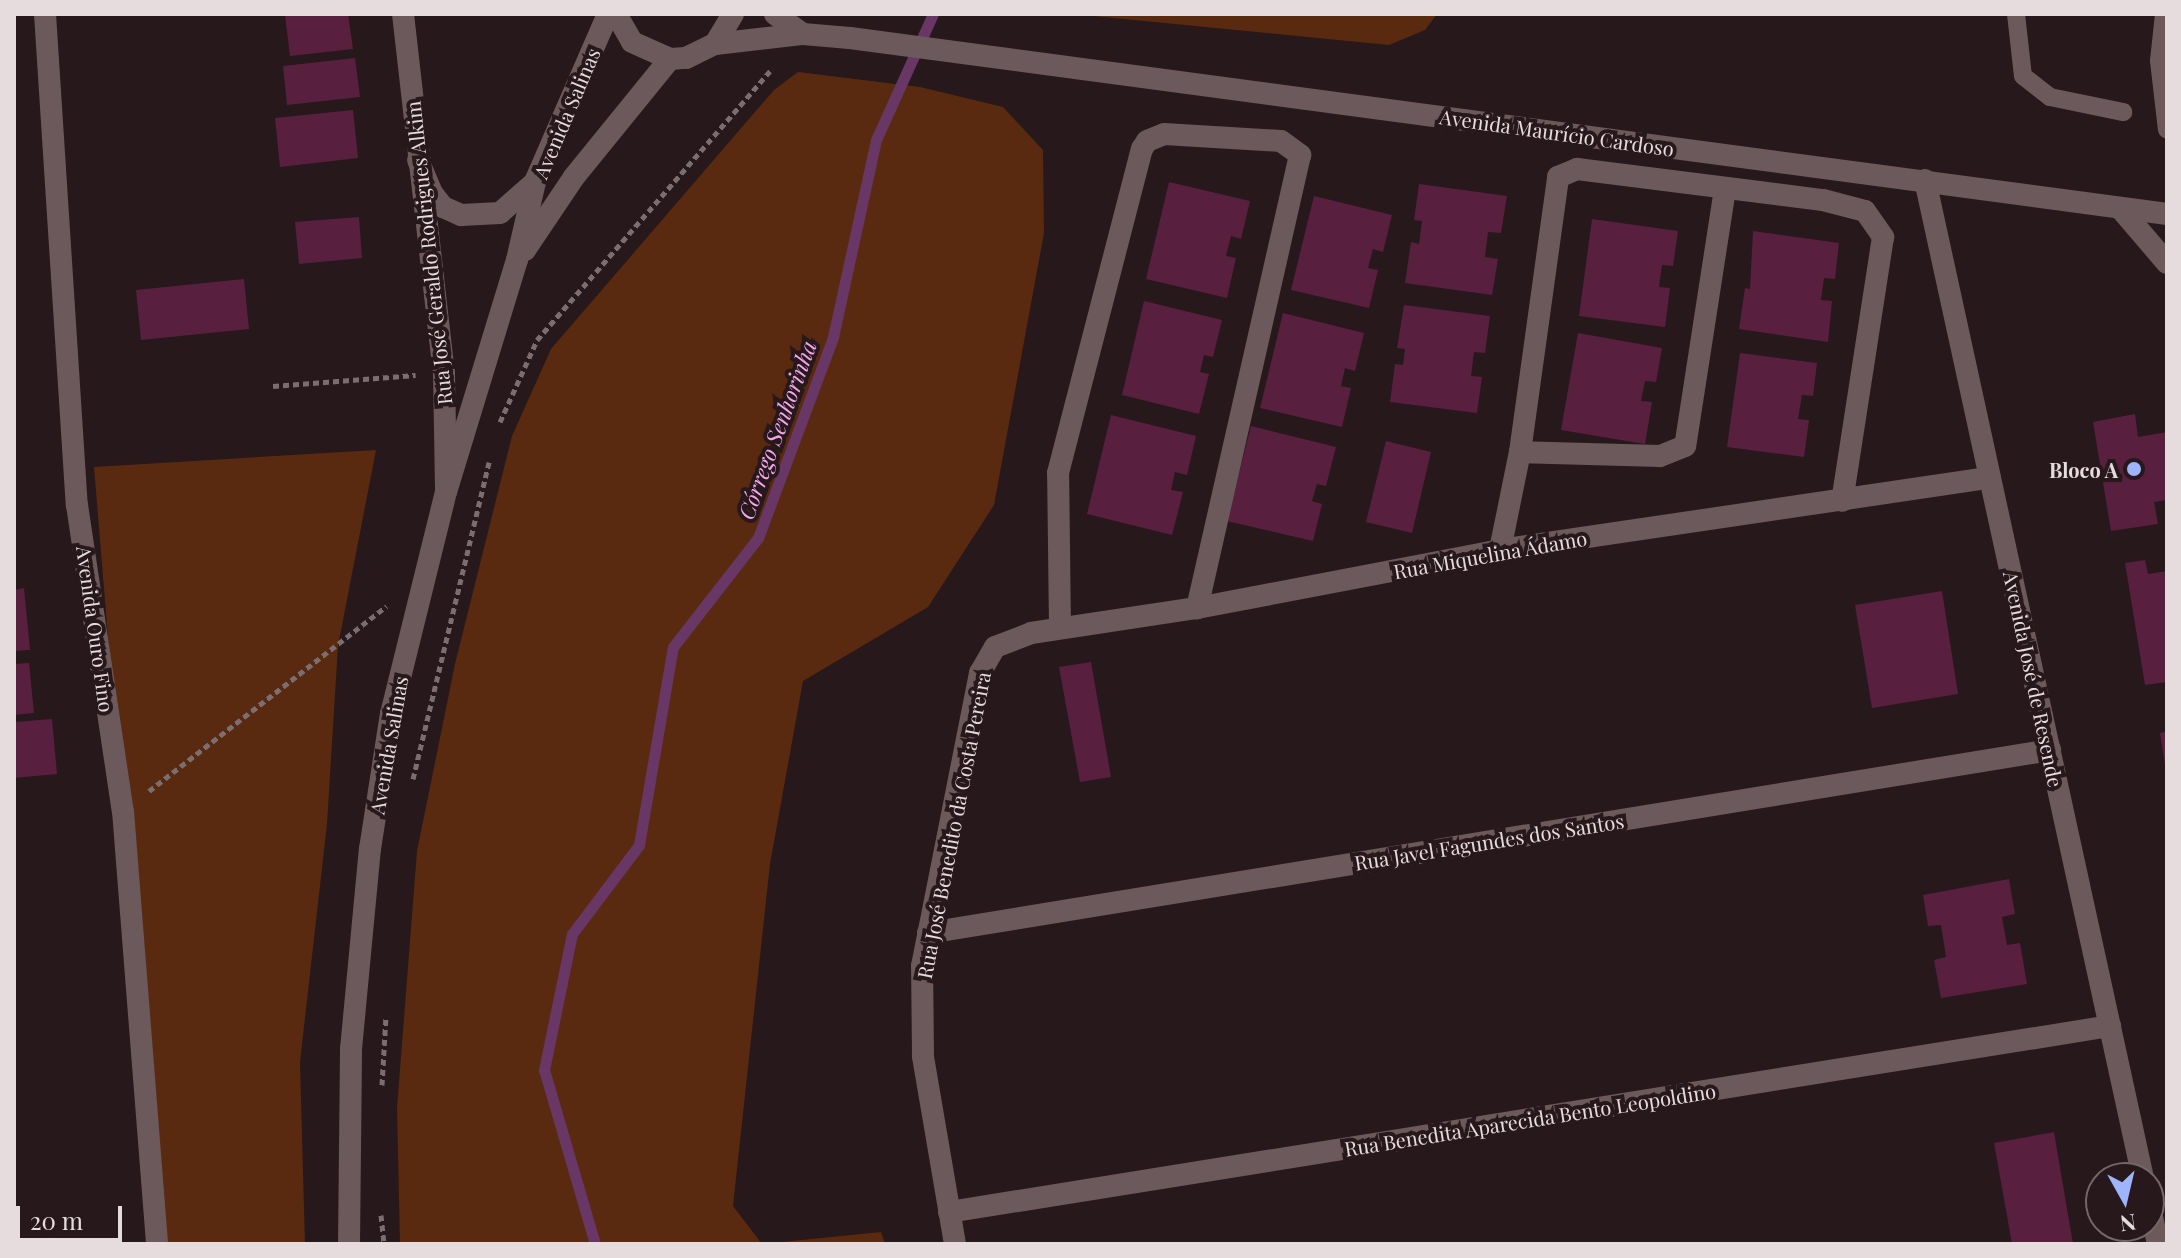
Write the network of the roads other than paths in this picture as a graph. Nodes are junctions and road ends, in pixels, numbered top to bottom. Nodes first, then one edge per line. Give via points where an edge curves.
1 (45, 14) edge
2 (403, 14) edge
3 (608, 14) edge
4 (616, 14) edge
5 (733, 14) edge
6 (775, 14) edge
7 (2016, 14) edge
8 (2164, 14) edge
9 (803, 34) junction
10 (715, 44) junction
11 (670, 59) junction
12 (2123, 112) dead end
13 (2167, 130) edge
14 (418, 160) junction
15 (1925, 180) junction
16 (535, 182) junction
17 (1725, 189) junction
18 (2120, 208) junction
19 (2167, 214) edge
20 (517, 260) junction
21 (2167, 263) edge
22 (1520, 452) junction
23 (1990, 478) junction
24 (446, 492) junction
25 (1842, 501) junction
26 (1500, 550) junction
27 (1197, 608) junction
28 (1060, 628) junction
29 (995, 647) joint
30 (2050, 750) junction
31 (928, 933) junction
32 (2110, 1026) junction
33 (2140, 1162) edge
34 (949, 1212) junction
35 (157, 1244) edge
36 (349, 1244) edge
37 (955, 1244) edge

1 - 35 street, Avenida Ouro Fino via 77,505 123,811
2 - 14 street, Rua José Geraldo Rodrigues Alkim
3 - 16 street, Avenida Salinas
4 - 11 street via 632,42
5 - 10 street
6 - 9 street
7 - 12 lane via 2023,76 2050,97
8 - 13 lane via 2159,61
9 - 10 street, Avenida Maurício Cardoso
9 - 15 street, Avenida Maurício Cardoso
10 - 11 street, Avenida Maurício Cardoso via 686,58
11 - 20 street, Avenida Salinas via 574,177
14 - 16 street via 432,193 443,207 461,215 500,213
14 - 24 street, Rua José Geraldo Rodrigues Alkim via 444,373
15 - 18 street, Avenida Maurício Cardoso
15 - 23 street, Avenida José de Resende
16 - 20 street, Avenida Salinas
17 - 22 street via 1685,446 1660,456
17 - 22 street via 1577,169 1558,177
17 - 25 street via 1850,205 1875,221 1883,237
18 - 19 street, Avenida Maurício Cardoso
18 - 21 street
20 - 24 street, Avenida Salinas
22 - 26 street
23 - 25 street, Rua Miquelina Ádamo
23 - 30 street, Avenida José de Resende
24 - 36 street, Avenida Salinas via 391,714 370,849 351,1049
25 - 26 street, Rua Miquelina Ádamo
26 - 27 street, Rua Miquelina Ádamo
27 - 28 street, Rua Miquelina Ádamo
27 - 28 street via 1300,155 1281,141 1164,134 1142,149 1058,473
28 - 29 street, Rua Miquelina Ádamo
29 - 31 street, Rua José Benedito da Costa Pereira via 980,673
30 - 31 street, Rua Javel Fagundes dos Santos
30 - 32 street, Avenida José de Resende
31 - 34 street, Rua José Benedito da Costa Pereira via 920,1000 923,1056
32 - 33 street, Avenida José de Resende
32 - 34 street, Rua Benedita Aparecida Bento Leopoldino
34 - 37 street, Rua José Benedito da Costa Pereira

